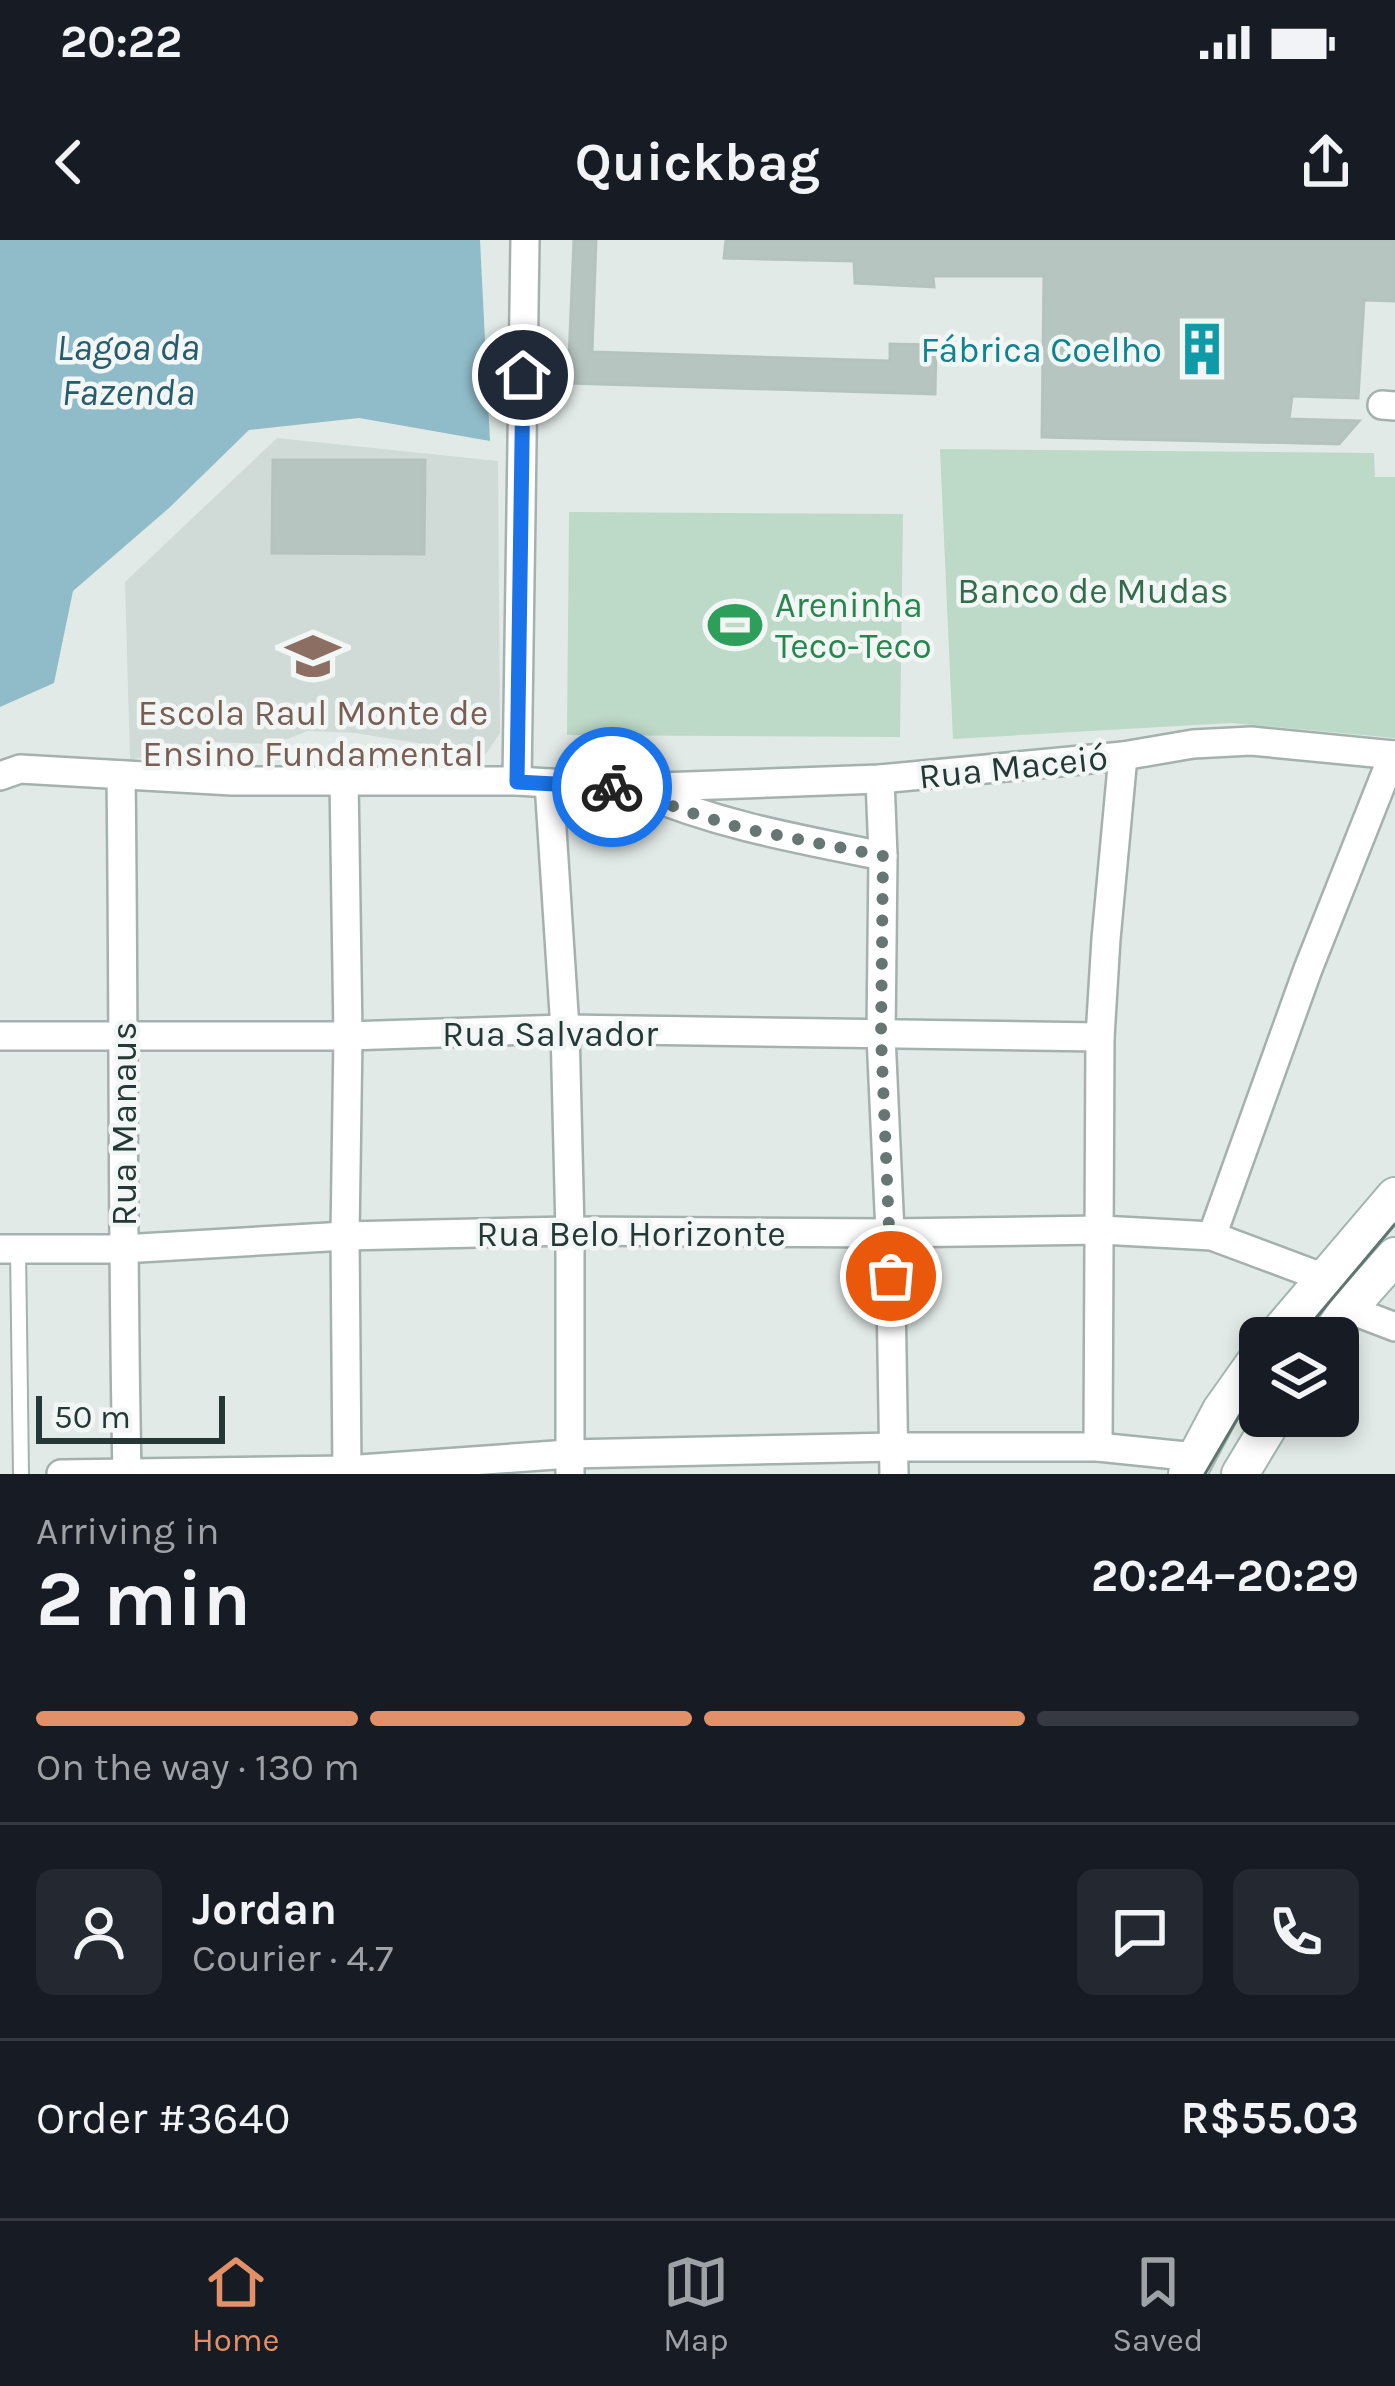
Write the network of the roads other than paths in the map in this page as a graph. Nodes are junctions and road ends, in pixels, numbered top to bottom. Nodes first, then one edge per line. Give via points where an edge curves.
1 (525, 240) edge
2 (1394, 755) edge
3 (1123, 756) junction
4 (121, 775) junction
5 (0, 776) edge
6 (344, 779) junction
7 (880, 779) junction
8 (517, 782) junction
9 (549, 783) junction
10 (631, 788) junction
11 (883, 856) junction
12 (565, 1029) junction
13 (0, 1036) edge
14 (124, 1036) junction
15 (348, 1036) junction
16 (881, 1036) junction
17 (1100, 1037) junction
18 (1395, 1196) edge
19 (1101, 1230) junction
20 (570, 1231) junction
21 (890, 1233) junction
22 (344, 1236) junction
23 (1212, 1236) junction
24 (9, 1249) edge
25 (122, 1249) junction
26 (1395, 1256) edge
27 (1334, 1309) edge
28 (1395, 1327) edge
29 (1239, 1385) edge
30 (1262, 1437) edge
31 (1098, 1447) junction
32 (894, 1461) edge
33 (569, 1464) edge
34 (1191, 1466) edge
35 (347, 1472) edge
36 (127, 1473) edge
37 (21, 1474) edge
38 (61, 1474) edge
39 (1240, 1474) edge

1 - 8 street
2 - 3 street, Rua Maceió via 1251,741
2 - 23 street
3 - 7 street, Rua Maceió
3 - 17 street
4 - 5 street, Rua Maceió via 20,769
4 - 6 street, Rua Maceió
4 - 14 street, Rua Manaus
6 - 8 street, Rua Maceió
6 - 15 street
7 - 10 street, Rua Maceió
7 - 11 street
8 - 9 street, Rua Maceió
9 - 10 street, Rua Maceió
9 - 12 street
10 - 11 street, Rua Maceió via 741,828
11 - 16 street
12 - 15 street, Rua Salvador
12 - 16 street, Rua Salvador
12 - 20 street
13 - 14 street, Rua Salvador
14 - 15 street, Rua Salvador
14 - 25 street, Rua Manaus
15 - 22 street
16 - 17 street, Rua Salvador
16 - 21 street
17 - 19 street
18 - 27 main road
19 - 21 street, Rua Belo Horizonte
19 - 23 street, Rua Belo Horizonte
19 - 31 street
20 - 21 street, Rua Belo Horizonte
20 - 22 street, Rua Belo Horizonte
20 - 33 street
21 - 32 street
22 - 25 street, Rua Belo Horizonte
22 - 35 street
23 - 27 street, Rua Belo Horizonte
24 - 25 street, Rua Belo Horizonte
24 - 37 lane
25 - 36 street, Rua Manaus
26 - 27 main road
27 - 28 street, Rua Belo Horizonte
29 - 34 main road
30 - 39 main road
31 - 32 street
31 - 34 street
32 - 33 street
33 - 35 street
35 - 36 street
36 - 38 street

